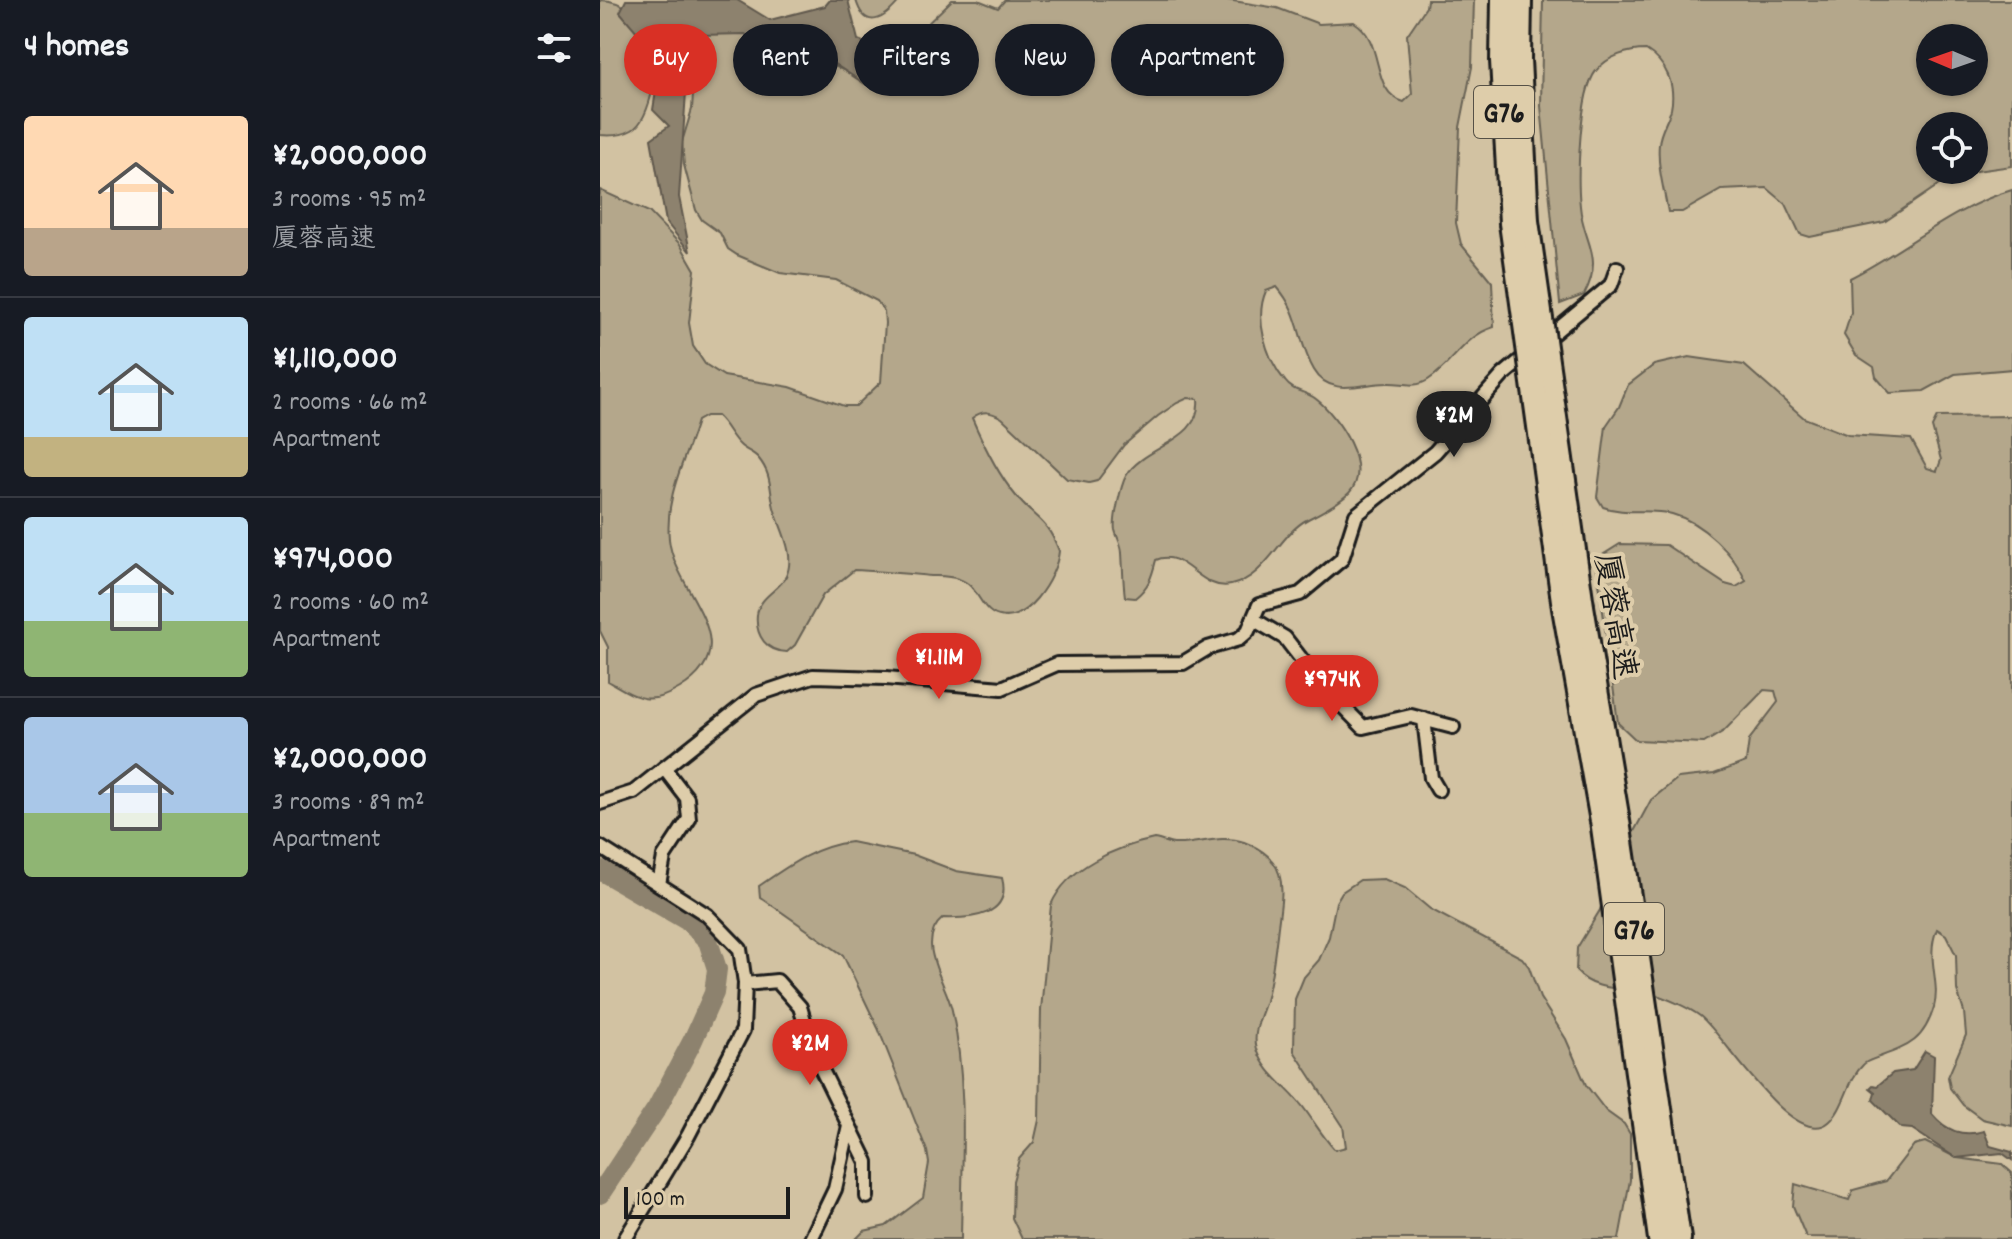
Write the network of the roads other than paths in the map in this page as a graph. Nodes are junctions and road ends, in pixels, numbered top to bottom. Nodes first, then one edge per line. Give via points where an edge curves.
1 (1503, 0) edge
2 (1520, 0) edge
3 (1519, 222) junction
4 (1617, 268) dead end
5 (1253, 619) junction
6 (1424, 719) junction
7 (1453, 727) dead end
8 (664, 768) junction
9 (1438, 790) dead end
10 (600, 803) edge
11 (600, 847) edge
12 (659, 884) junction
13 (745, 984) junction
14 (849, 1126) junction
15 (867, 1197) dead end
16 (1664, 1200) junction
17 (625, 1239) edge
18 (811, 1239) edge
19 (1660, 1239) edge
20 (1679, 1239) edge

1 - 3 highway, 厦蓉高速 / G76 via 1502,61
2 - 3 highway, 厦蓉高速 / G76
3 - 16 highway, 厦蓉高速 / G76, bridge via 1603,827
4 - 5 street via 1611,285 1503,375 1435,452 1356,515 1342,559 1300,594 1259,605
5 - 6 street via 1285,638 1363,727 1411,716
5 - 8 street via 1239,639 1183,663 1057,664 1002,688 813,676 756,695
6 - 7 street
6 - 9 street via 1431,778
8 - 10 street via 634,792
8 - 12 street via 687,798 689,819 664,857
11 - 12 street
12 - 13 street via 707,915 740,949
13 - 14 street via 777,981 800,1007 815,1056
13 - 17 street via 743,1030 688,1136
14 - 15 street via 867,1162
14 - 18 street via 835,1189
16 - 19 highway, 厦蓉高速 / G76
16 - 20 highway, 厦蓉高速 / G76

